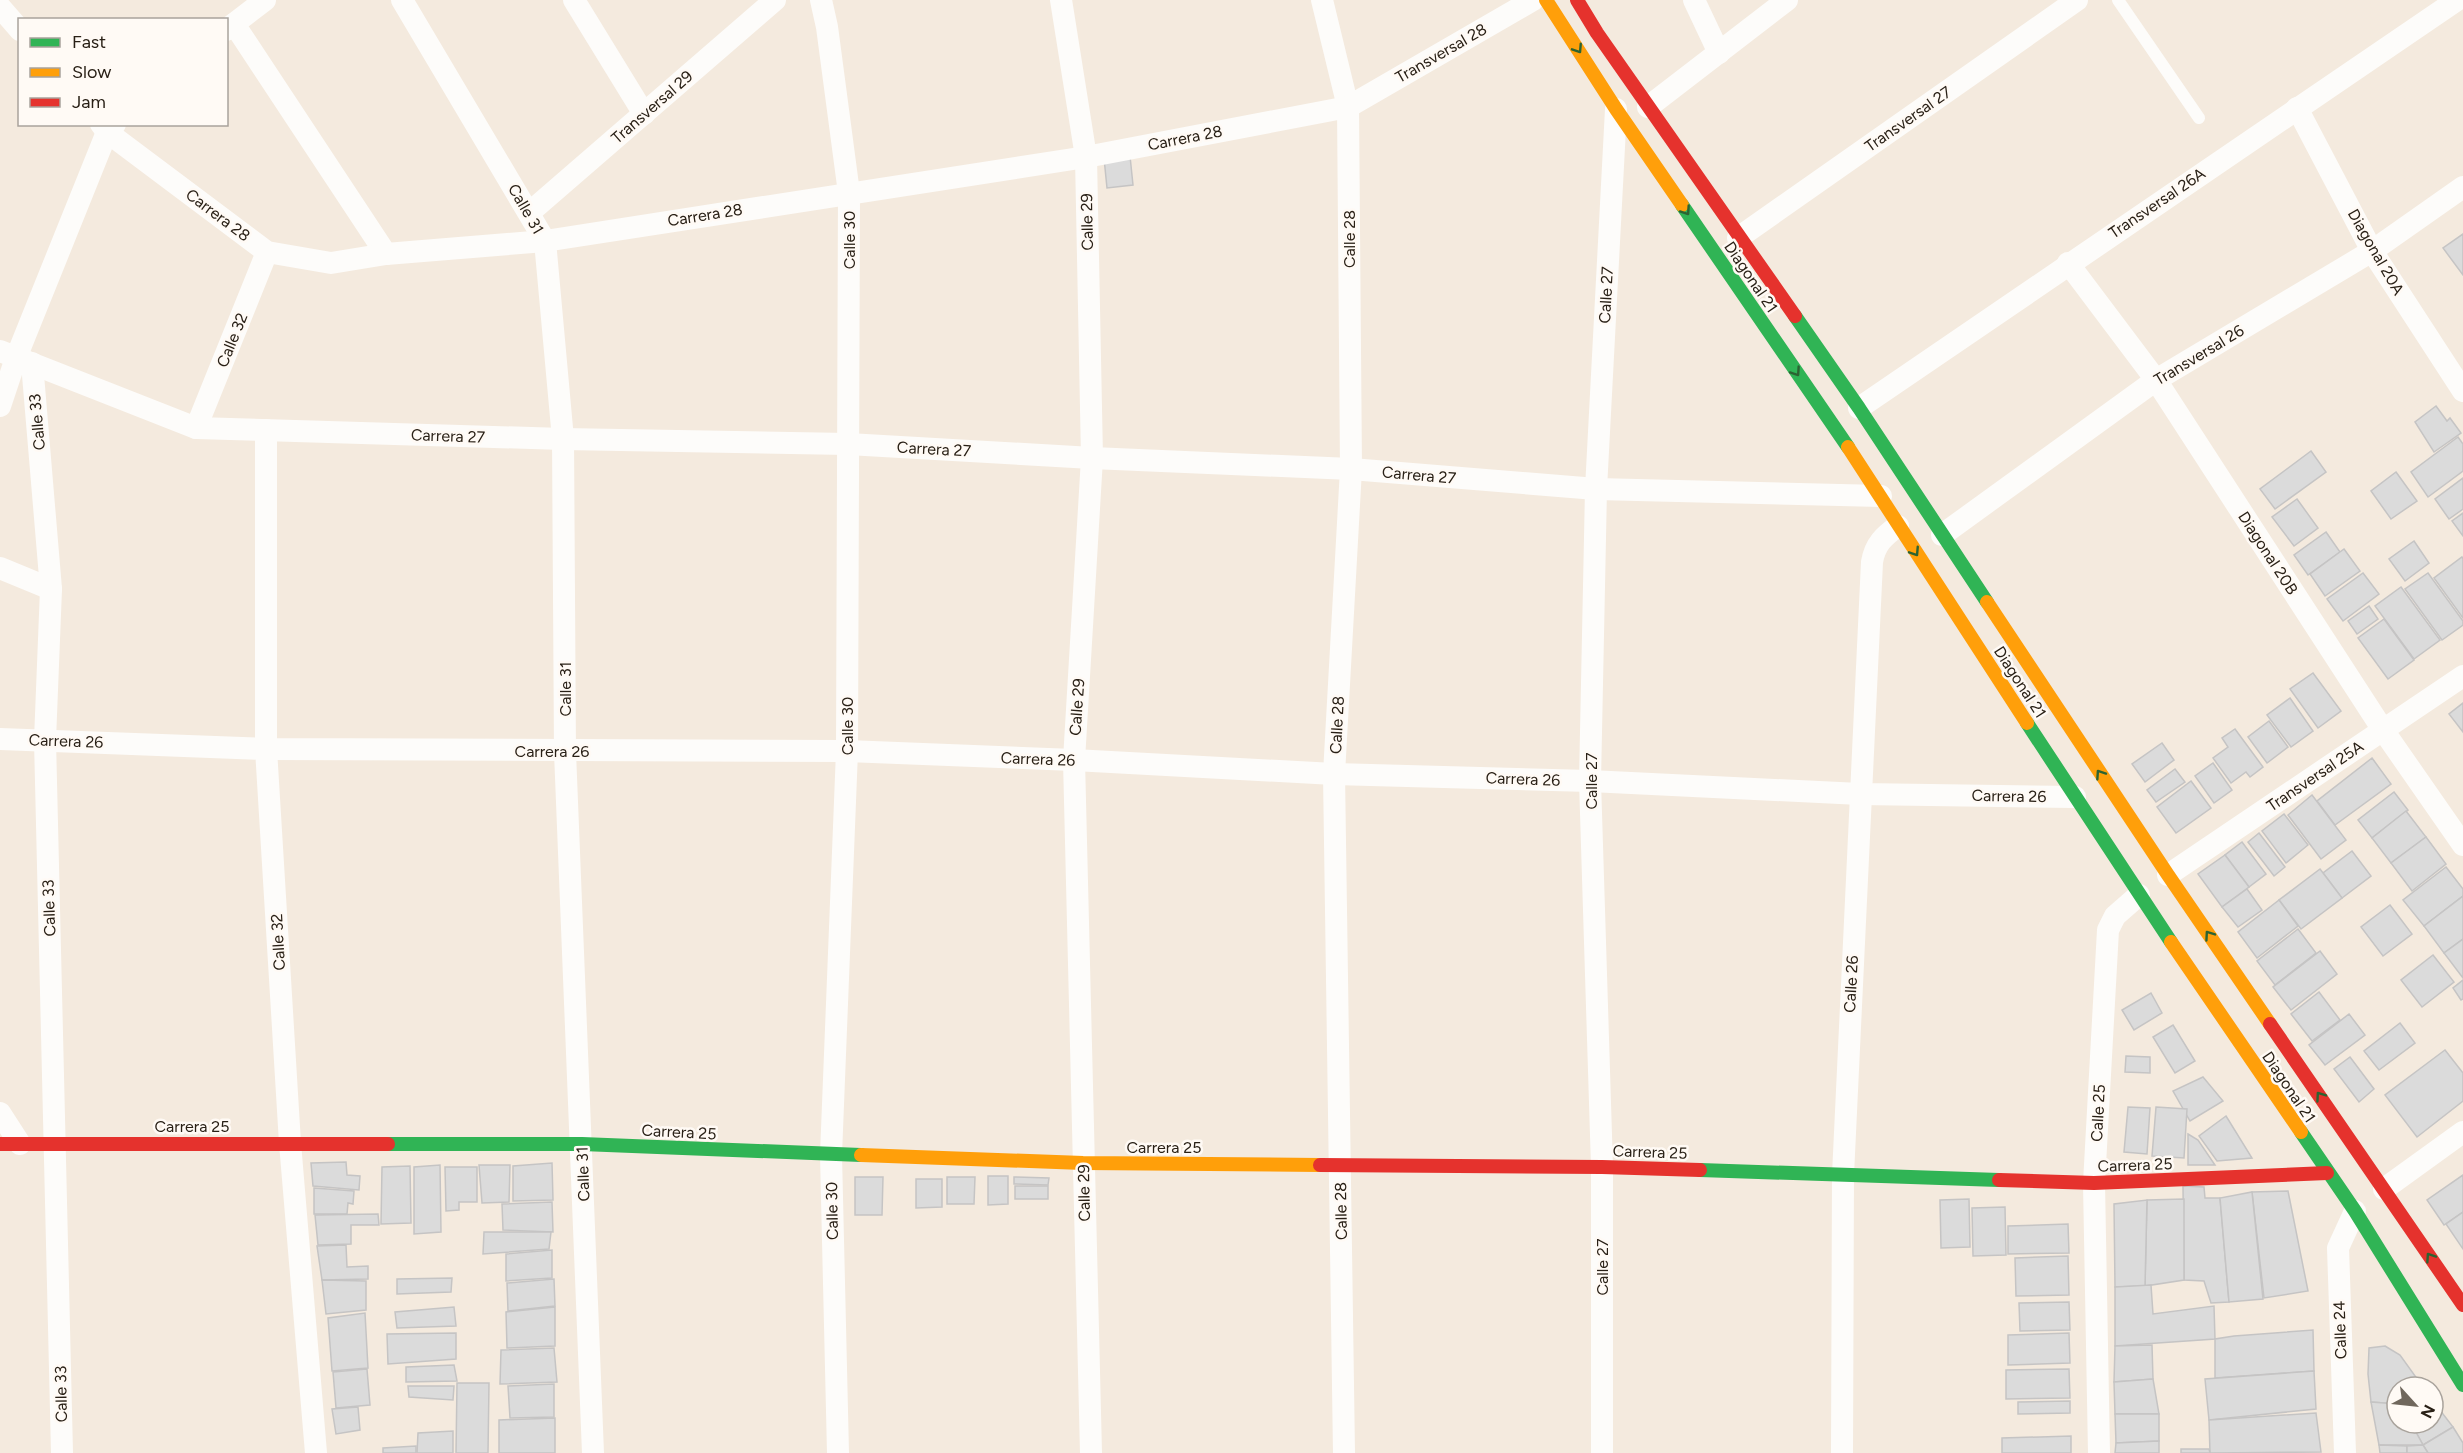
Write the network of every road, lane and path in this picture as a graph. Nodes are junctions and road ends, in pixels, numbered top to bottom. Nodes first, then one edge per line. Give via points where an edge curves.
1 (265, 0) edge
2 (402, 0) edge
3 (574, 0) edge
4 (775, 0) edge
5 (821, 0) edge
6 (1061, 0) edge
7 (1322, 0) edge
8 (1533, 0) edge
9 (1546, 0) edge
10 (1577, 0) edge
11 (1695, 0) edge
12 (1787, 0) edge
13 (2077, 0) edge
14 (2118, 0) edge
15 (2457, 0) edge
16 (0, 7) edge
17 (753, 8) edge
18 (230, 27) edge
19 (18, 28) edge
20 (1719, 53) junction
21 (1348, 107) junction
22 (1648, 107) junction
23 (2297, 108) junction
24 (1616, 109) junction
25 (644, 114) junction
26 (2199, 118) dead end
27 (108, 127) edge
28 (1086, 157) junction
29 (2463, 187) edge
30 (849, 193) junction
31 (529, 213) junction
32 (1738, 238) junction
33 (545, 241) junction
34 (2372, 251) junction
35 (267, 252) junction
36 (386, 254) junction
37 (2068, 263) junction
38 (16, 357) edge
39 (2156, 381) junction
40 (2463, 391) edge
41 (0, 406) edge
42 (1858, 408) junction
43 (196, 428) junction
44 (266, 430) junction
45 (563, 439) junction
46 (848, 444) junction
47 (1092, 458) junction
48 (1351, 469) junction
49 (1596, 489) junction
50 (1881, 496) junction
51 (1898, 526) junction
52 (1942, 535) junction
53 (0, 568) edge
54 (51, 589) junction
55 (2463, 676) edge
56 (2383, 730) junction
57 (0, 739) edge
58 (45, 740) junction
59 (266, 749) junction
60 (847, 751) junction
61 (565, 752) junction
62 (1074, 760) junction
63 (1334, 774) junction
64 (1590, 781) junction
65 (1860, 794) junction
66 (2075, 797) junction
67 (2463, 845) edge
68 (2168, 875) junction
69 (2139, 895) junction
70 (0, 1113) edge
71 (2463, 1132) edge
72 (55, 1143) junction
73 (290, 1143) junction
74 (10, 1144) edge
75 (582, 1144) junction
76 (831, 1155) junction
77 (1083, 1163) junction
78 (1341, 1164) junction
79 (1602, 1167) junction
80 (2327, 1173) junction
81 (1843, 1175) junction
82 (2094, 1183) junction
83 (2384, 1189) junction
84 (2355, 1211) junction
85 (2463, 1305) edge
86 (2463, 1385) edge
87 (62, 1453) edge
88 (316, 1453) edge
89 (593, 1453) edge
90 (838, 1453) edge
91 (1091, 1453) edge
92 (1344, 1453) edge
93 (1602, 1453) edge
94 (1842, 1453) edge
95 (2099, 1453) edge
96 (2345, 1453) edge

1 - 18 street
2 - 31 street, Calle 31
3 - 25 street
4 - 17 street, Transversal 29
5 - 30 street, Calle 30
6 - 28 street, Calle 29
7 - 21 street, Calle 28
8 - 21 street, Transversal 28
9 -> 24 main road, Diagonal 21
10 - 22 main road, Diagonal 21
11 - 20 street
12 - 20 street
13 - 32 street, Transversal 27
14 - 26 lane
15 - 23 street, Transversal 26A
16 - 19 street
17 - 25 street, Transversal 29
18 - 36 street
20 - 22 street
21 - 28 street, Carrera 28
21 - 48 street, Calle 28
22 - 32 main road, Diagonal 21
23 - 34 street, Diagonal 20A
23 - 37 street, Transversal 26A
24 - 49 street, Calle 27
24 -> 50 main road, Diagonal 21
25 - 31 street, Transversal 29
27 - 35 street, Carrera 28
27 - 38 street, Calle 33
28 - 30 street, Carrera 28
28 - 47 street, Calle 29
29 - 34 street, Transversal 26
30 - 33 street, Carrera 28
30 - 46 street, Calle 30
31 - 33 street, Calle 31
32 - 42 main road, Diagonal 21
33 - 36 street, Carrera 28
33 - 45 street, Calle 31
34 - 39 street, Transversal 26
34 - 40 street, Diagonal 20A
35 - 36 street, Carrera 28 via 331,263
35 - 43 street, Calle 32
37 - 39 street, Diagonal 20B
37 - 42 street, Transversal 26A
38 - 41 street
38 - 43 street, Carrera 27
38 - 54 street, Calle 33
39 - 52 street, Transversal 26
39 - 56 street, Diagonal 20B
42 - 52 main road, Diagonal 21
43 - 44 street, Carrera 27
44 - 45 street, Carrera 27
44 - 59 street, Calle 32
45 - 46 street, Carrera 27
45 - 61 street, Calle 31
46 - 47 street, Carrera 27
46 - 60 street, Calle 30
47 - 48 street, Carrera 27
47 - 62 street, Calle 29
48 - 49 street, Carrera 27
48 - 63 street, Calle 28
49 - 50 street, Carrera 27
49 - 64 street, Calle 27
50 - 51 main road, Diagonal 21
51 - 65 street, Calle 26 via 1881,538 1873,553
51 -> 66 main road, Diagonal 21
68 -> 52 main road, Diagonal 21
53 - 54 street
54 - 58 street, Calle 33
55 - 56 street, Transversal 25A
56 - 67 street, Diagonal 20B
56 - 68 street, Transversal 25A
57 - 58 street, Carrera 26
58 - 59 street, Carrera 26
58 - 72 street, Calle 33
59 - 61 street, Carrera 26
59 - 73 street, Calle 32
60 - 61 street, Carrera 26
60 - 62 street, Carrera 26
60 - 76 street, Calle 30
61 - 75 street, Calle 31
62 - 63 street, Carrera 26
62 - 77 street, Calle 29
63 - 64 street, Carrera 26
63 - 78 street, Calle 28
64 - 65 street, Carrera 26
64 - 79 street, Calle 27
65 - 66 street, Carrera 26
65 - 81 street, Calle 26
66 - 69 main road, Diagonal 21
83 -> 68 main road, Diagonal 21
69 - 80 main road, Diagonal 21
69 - 82 street, Calle 25 via 2115,915 2108,930
70 - 74 street
71 - 83 street
72 - 73 main road, Carrera 25
72 - 74 main road, Carrera 25
72 - 87 street, Calle 33
73 - 75 main road, Carrera 25
73 - 88 street, Calle 32
75 - 76 main road, Carrera 25
75 - 89 street, Calle 31
76 - 77 main road, Carrera 25
76 - 90 street, Calle 30
77 - 78 main road, Carrera 25
77 - 91 street, Calle 29
78 - 79 main road, Carrera 25
78 - 92 street, Calle 28
79 - 81 main road, Carrera 25
79 - 93 street, Calle 27
80 - 82 main road, Carrera 25
80 - 84 main road, Diagonal 21
81 - 82 main road, Carrera 25
81 - 94 street, Calle 26
82 - 95 street, Calle 25
85 -> 83 main road, Diagonal 21
84 - 86 main road, Diagonal 21
84 - 96 street, Calle 24 via 2338,1248

